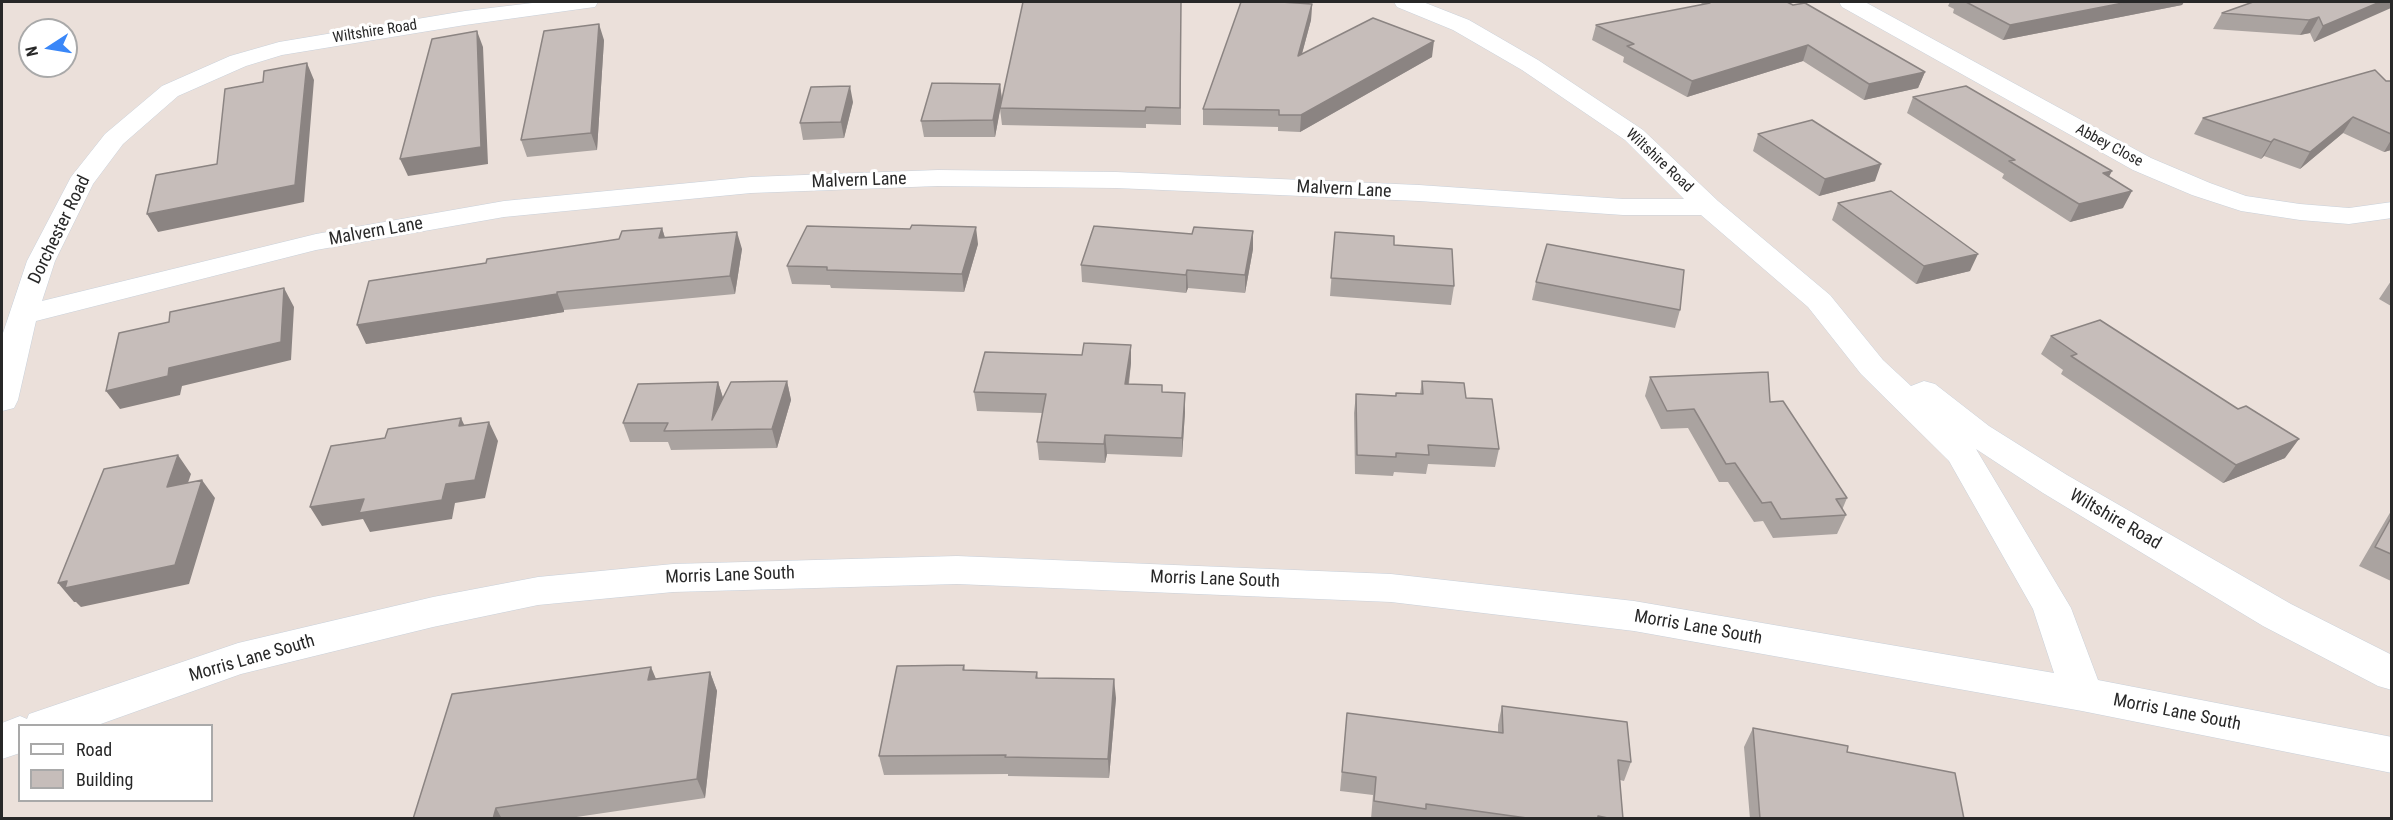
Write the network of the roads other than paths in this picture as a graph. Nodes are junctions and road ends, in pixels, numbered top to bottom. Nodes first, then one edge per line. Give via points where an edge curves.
1 (587, 2) edge
2 (1405, 2) edge
3 (1850, 2) edge
4 (170, 91) joint
5 (1708, 207) junction
6 (2391, 210) edge
7 (22, 315) junction
8 (1854, 342) junction
9 (2, 400) edge
10 (2391, 674) edge
11 (2082, 694) junction
12 (50, 724) edge
13 (18, 735) edge
14 (2, 741) edge
15 (2391, 755) edge

1 - 4 street, Wiltshire Road via 487,14 279,49 238,61
2 - 5 street, Wiltshire Road via 1471,31 1530,65 1625,129
3 - 6 street, Abbey Close via 2091,137 2201,189 2241,203 2300,212 2349,216
4 - 7 street, Dorchester Road via 114,140 80,183 41,261
5 - 7 street, Malvern Lane via 1623,207 1116,180 938,178 751,185 504,209 316,242
5 - 8 street, Wiltshire Road via 1819,301
7 - 9 street, Dorchester Road
8 - 10 street, Wiltshire Road via 1885,360 1977,434 2055,484 2277,615
8 - 11 street, Wiltshire Road via 1872,368 1962,454 2052,608
11 - 12 street, Morris Lane South via 1634,616 1391,588 957,570 673,578 537,591 238,659
11 - 15 street, Morris Lane South
13 - 14 street

